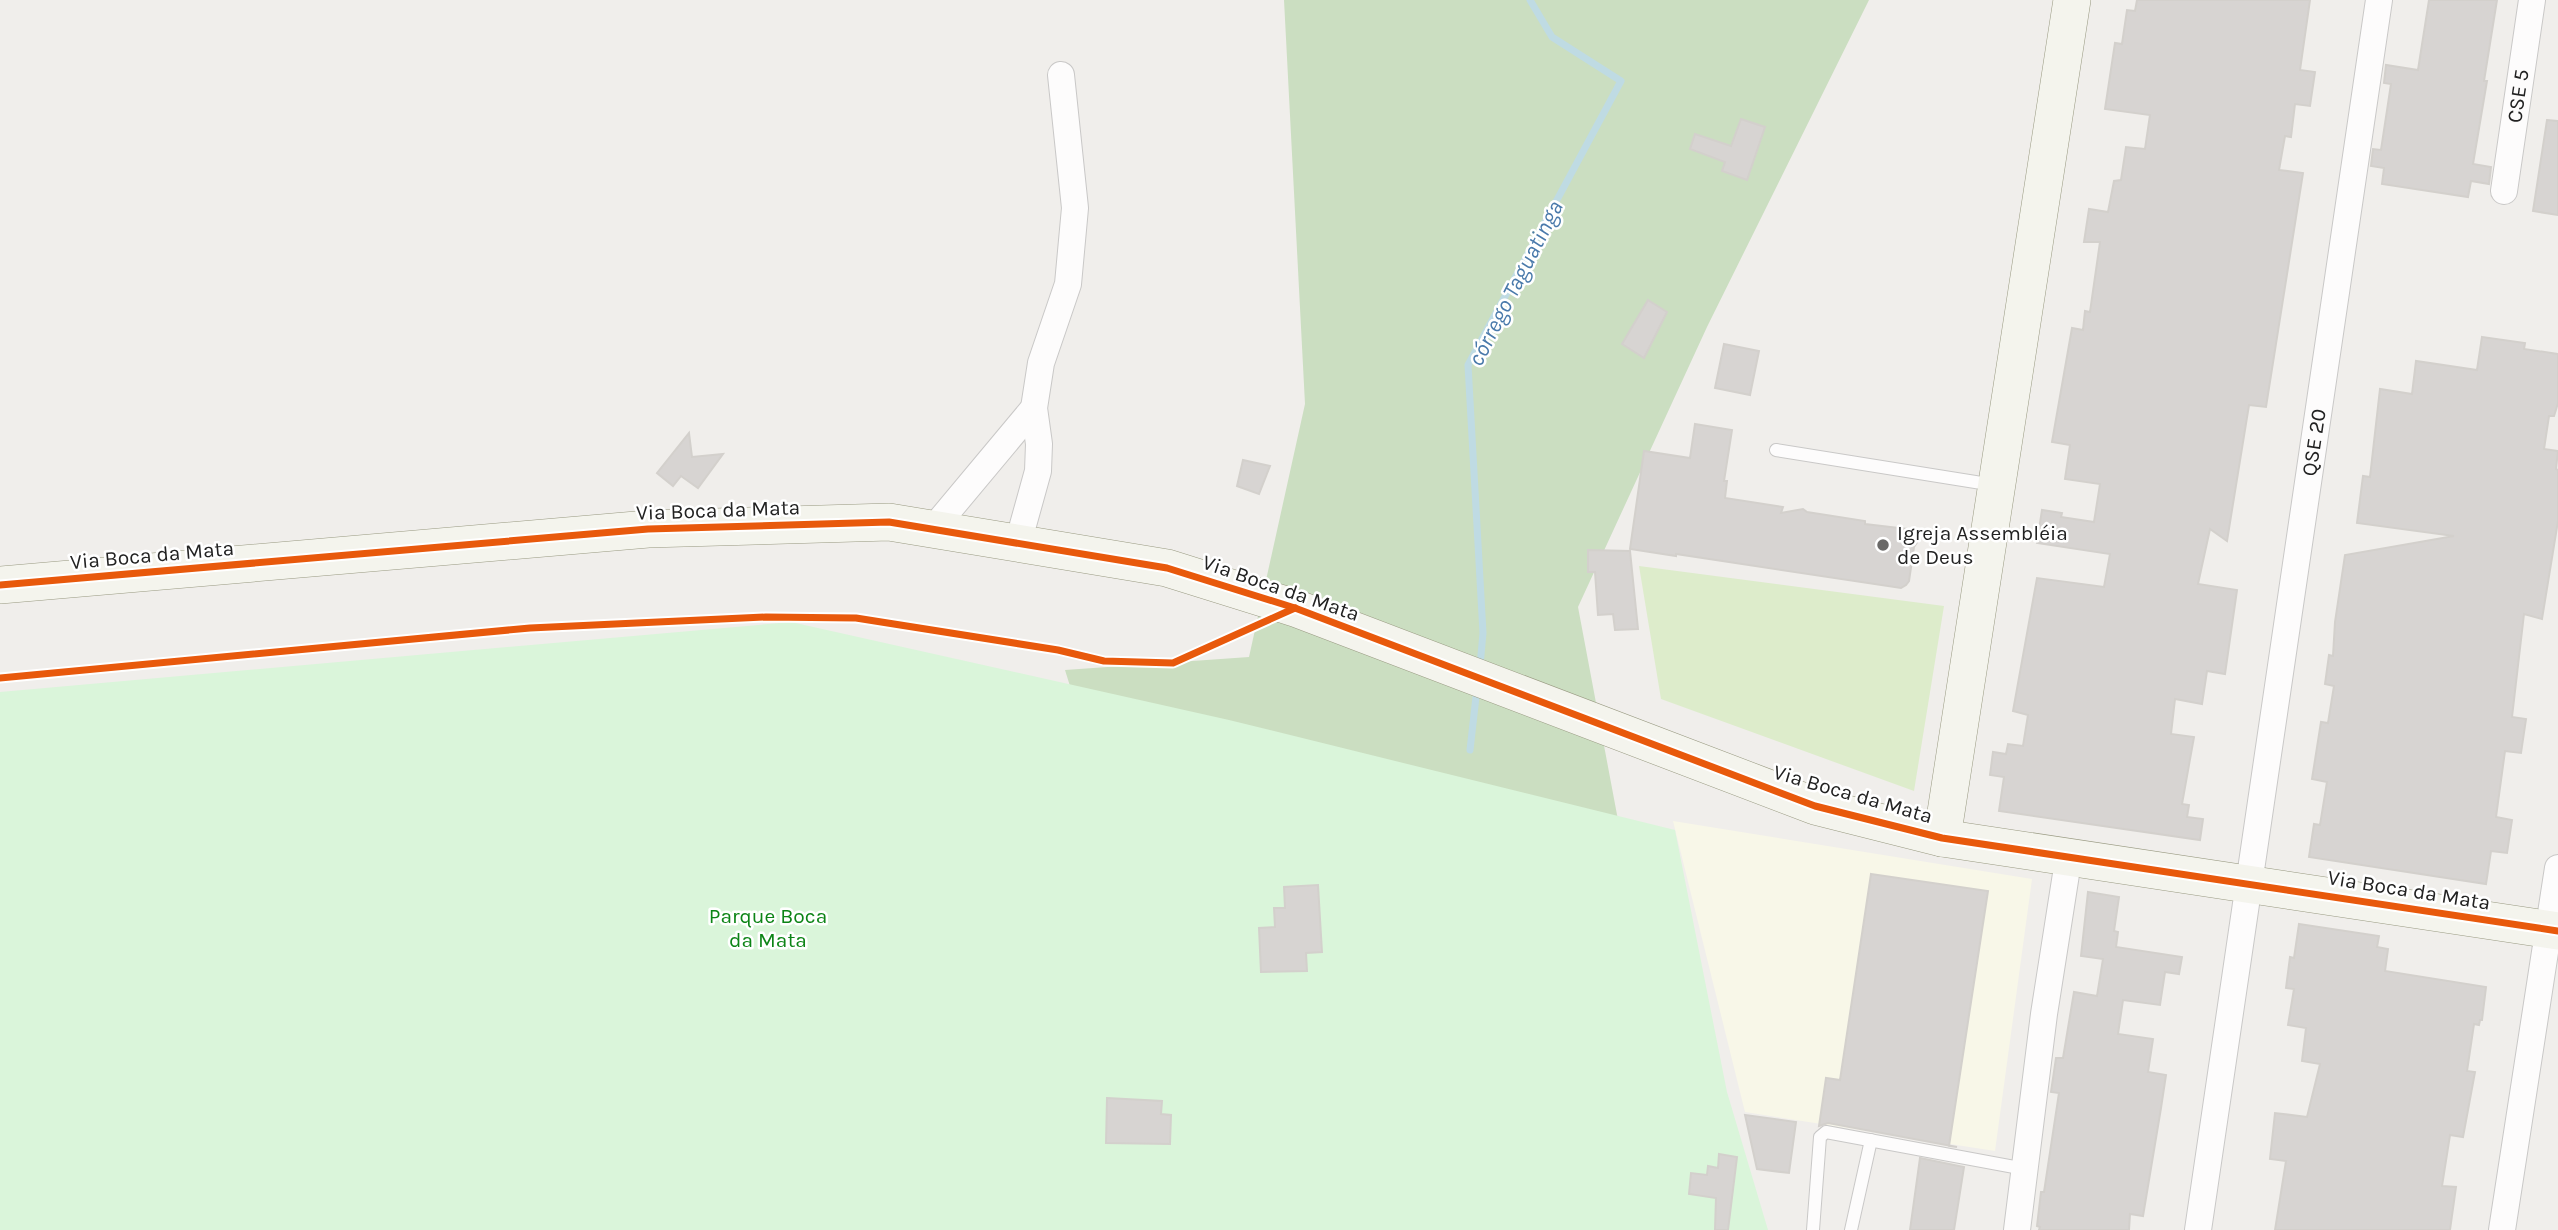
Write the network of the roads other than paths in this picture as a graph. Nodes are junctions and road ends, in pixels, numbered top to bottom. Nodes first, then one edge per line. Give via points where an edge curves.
1 (2072, 0) edge
2 (2379, 0) edge
3 (2532, 0) edge
4 (1061, 75) dead end
5 (2504, 191) dead end
6 (1034, 408) junction
7 (1776, 450) dead end
8 (1997, 486) junction
9 (933, 529) junction
10 (1018, 543) junction
11 (0, 585) edge
12 (1942, 838) junction
13 (2069, 855) junction
14 (2558, 868) edge
15 (2249, 883) junction
16 (2554, 930) edge
17 (1871, 1140) junction
18 (2025, 1168) junction
19 (1813, 1230) edge
20 (1851, 1230) edge
21 (2017, 1230) edge
22 (2198, 1230) edge
23 (2502, 1230) edge

1 - 8 street
2 - 15 street, QSE 20
3 - 5 street, CSE 5
4 - 6 street via 1075,208 1068,284 1041,363
6 - 9 street
6 - 10 street via 1038,471
7 - 8 lane
8 - 12 street
9 - 10 street, Via Boca da Mata
9 - 11 street, Via Boca da Mata via 889,522 648,529
10 - 12 street, Via Boca da Mata via 1167,568 1295,608 1815,806
12 - 13 street, Via Boca da Mata
13 - 15 street, Via Boca da Mata
13 - 18 street
14 - 16 street
15 - 16 street, Via Boca da Mata
15 - 22 street, QSE 20
16 - 23 street
17 - 18 lane
17 - 19 lane via 1826,1132 1820,1137
17 - 20 lane
18 - 21 street

